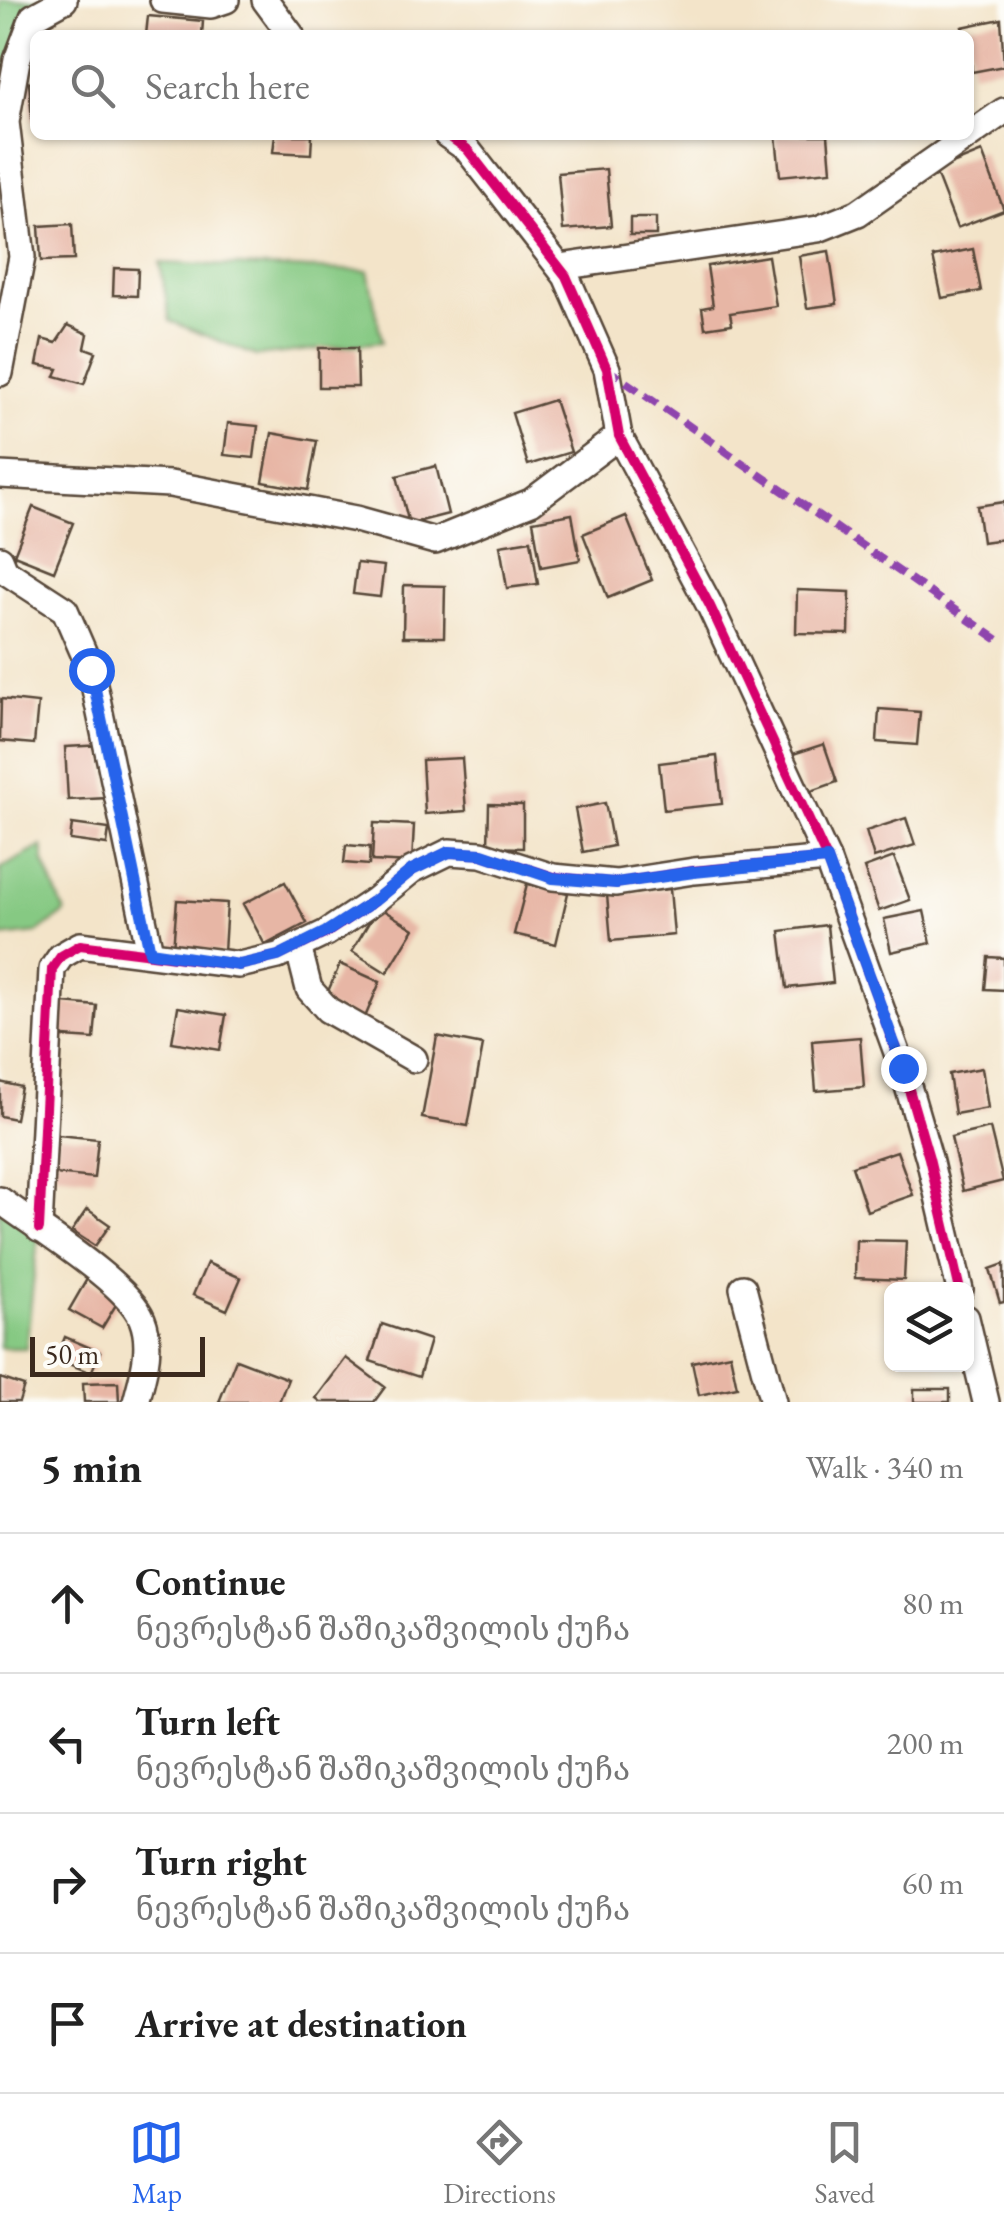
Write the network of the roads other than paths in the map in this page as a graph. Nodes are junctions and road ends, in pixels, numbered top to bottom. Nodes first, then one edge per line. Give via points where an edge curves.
1 (64, 0) edge
2 (163, 0) edge
3 (226, 0) edge
4 (265, 0) edge
5 (288, 30) edge
6 (1004, 111) edge
7 (974, 132) edge
8 (454, 140) edge
9 (962, 140) edge
10 (9, 219) edge
11 (560, 267) junction
12 (0, 373) edge
13 (619, 436) junction
14 (0, 475) edge
15 (0, 558) edge
16 (827, 859) junction
17 (298, 946) junction
18 (150, 952) junction
19 (414, 1058) dead end
20 (0, 1200) edge
21 (38, 1229) junction
22 (958, 1282) edge
23 (743, 1288) dead end
24 (974, 1352) edge
25 (136, 1402) edge
26 (773, 1402) edge
27 (986, 1402) edge

1 - 10 street via 33,17 17,60 6,122
2 - 3 street
4 - 5 street
6 - 7 street
8 - 11 street
9 - 11 street via 858,212 818,230
10 - 12 street via 22,257
11 - 13 street via 606,369
13 - 14 street via 531,502 436,541 170,484
13 - 16 street via 710,606
15 - 18 street via 5,571 65,610 91,670
16 - 17 street via 616,883 553,878 482,854 449,852
16 - 22 street via 903,1068
17 - 18 street via 239,965
17 - 19 street via 309,988 328,1010
18 - 21 street via 80,945 52,969
20 - 21 street
21 - 25 street via 119,1289 142,1318 148,1356
23 - 26 street
24 - 27 street

